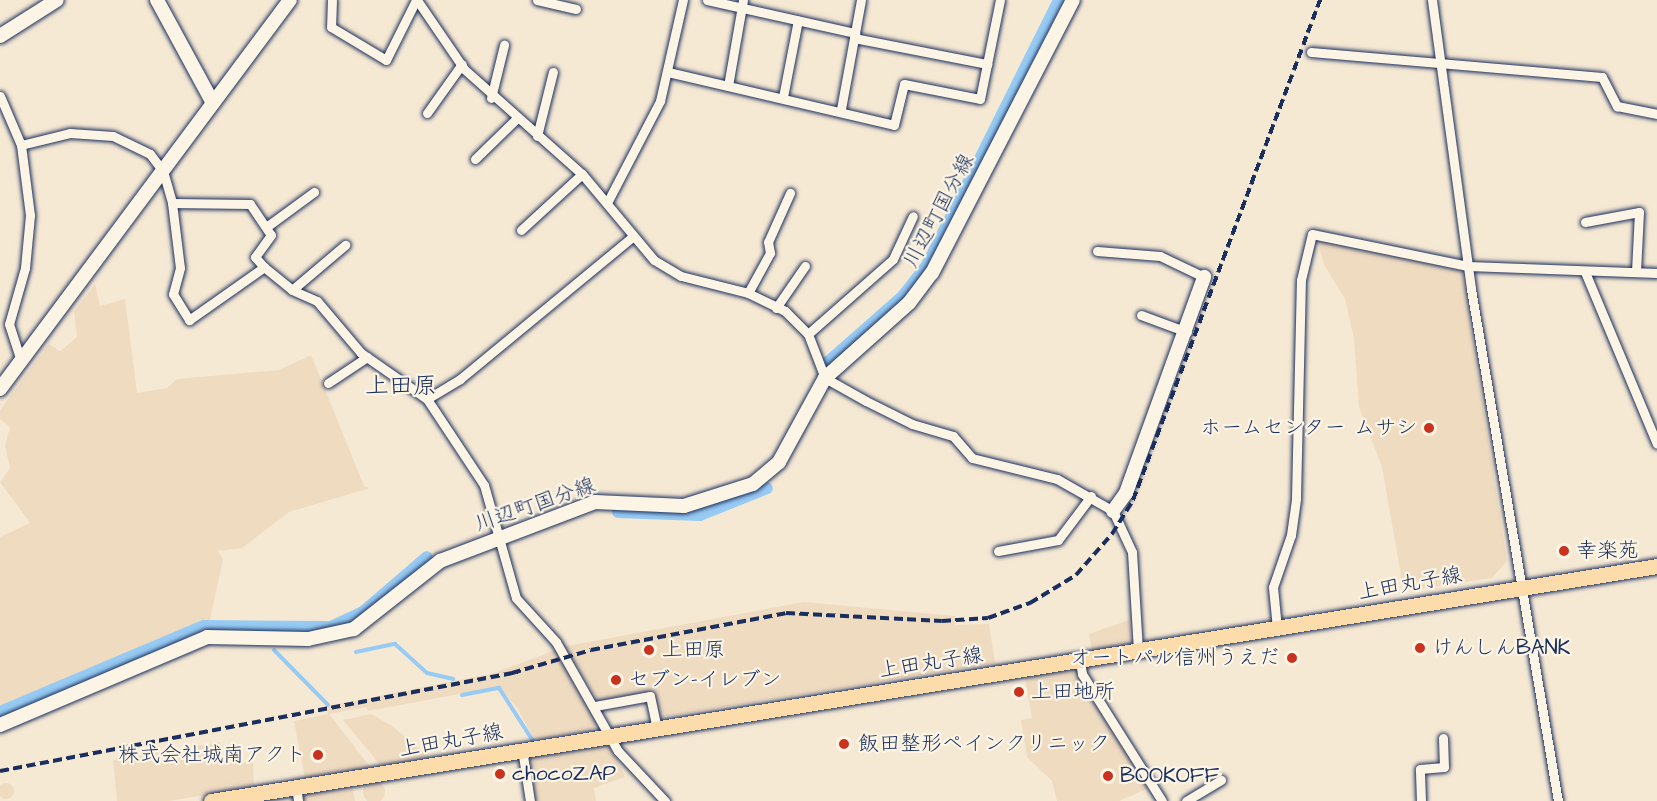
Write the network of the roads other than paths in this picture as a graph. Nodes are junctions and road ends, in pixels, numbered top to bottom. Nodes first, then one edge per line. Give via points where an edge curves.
1 (57, 0) edge
2 (156, 0) edge
3 (290, 0) edge
4 (332, 0) edge
5 (417, 0) edge
6 (537, 0) edge
7 (683, 0) edge
8 (706, 0) edge
9 (861, 0) edge
10 (1000, 0) edge
11 (1073, 0) edge
12 (1432, 0) edge
13 (742, 4) edge
14 (576, 9) dead end
15 (798, 20) junction
16 (0, 36) edge
17 (854, 36) junction
18 (504, 45) dead end
19 (1311, 52) dead end
20 (462, 64) junction
21 (987, 64) junction
22 (1440, 64) junction
23 (553, 72) dead end
24 (668, 72) junction
25 (728, 86) junction
26 (0, 96) edge
27 (783, 97) junction
28 (491, 98) junction
29 (213, 103) junction
30 (840, 109) junction
31 (427, 113) dead end
32 (1657, 114) edge
33 (516, 119) junction
34 (537, 136) junction
35 (21, 145) junction
36 (475, 159) dead end
37 (163, 171) junction
38 (582, 174) junction
39 (314, 192) dead end
40 (790, 193) dead end
41 (608, 201) junction
42 (172, 202) junction
43 (913, 216) dead end
44 (1585, 222) dead end
45 (269, 225) junction
46 (520, 230) dead end
47 (632, 237) junction
48 (345, 245) dead end
49 (1097, 251) dead end
50 (806, 266) dead end
51 (1467, 266) junction
52 (264, 267) junction
53 (1585, 272) junction
54 (1636, 272) junction
55 (1657, 273) edge
56 (1203, 277) joint
57 (292, 290) junction
58 (748, 293) junction
59 (776, 308) junction
60 (1141, 315) dead end
61 (1187, 332) junction
62 (808, 334) junction
63 (367, 357) junction
64 (21, 362) junction
65 (825, 378) junction
66 (328, 383) dead end
67 (1, 385) edge
68 (427, 399) junction
69 (1652, 428) edge
70 (1657, 444) edge
71 (1091, 496) junction
72 (1113, 511) junction
73 (503, 535) junction
74 (998, 551) dead end
75 (1657, 566) edge
76 (1519, 587) junction
77 (1277, 628) junction
78 (1138, 651) junction
79 (1080, 661) junction
80 (595, 706) junction
81 (0, 724) edge
82 (657, 728) junction
83 (612, 736) junction
84 (1443, 738) dead end
85 (522, 749) junction
86 (1221, 780) dead end
87 (297, 794) edge
88 (215, 801) edge
89 (530, 801) edge
90 (665, 801) edge
91 (1162, 801) edge
92 (1186, 801) edge
93 (1421, 801) edge
94 (1558, 801) edge

1 - 16 street
2 - 29 street
3 - 29 street
4 - 5 street via 331,27 386,60
5 - 20 street
6 - 14 street
7 - 24 street
8 - 13 street
9 - 17 street
10 - 21 street
11 - 65 street, 川辺町国分線 via 932,273 909,303
12 - 22 street
13 - 15 street
13 - 25 street
15 - 17 street
15 - 27 street
17 - 21 street
17 - 30 street
18 - 28 street
19 - 22 street
20 - 28 street
20 - 31 street
21 - 30 street via 980,99 904,84 894,125
22 - 32 street via 1602,77 1617,106
22 - 51 street
23 - 34 street
24 - 25 street
24 - 41 street via 644,140
25 - 27 street
26 - 35 street
27 - 30 street
28 - 33 street
29 - 37 street
33 - 34 street
33 - 36 street
34 - 38 street
35 - 37 street via 70,133 113,136 143,150
35 - 64 street via 28,247 9,324
37 - 42 street
37 - 64 street
38 - 41 street
38 - 46 street
39 - 45 street
40 - 58 street via 768,242 770,253
41 - 47 street
42 - 45 street via 250,204
42 - 52 street via 180,268 173,294 189,320
43 - 62 street via 893,259
44 - 54 street via 1639,212
45 - 52 street via 272,235 255,257
47 - 58 street via 654,260 681,276
47 - 68 street via 472,370
48 - 57 street
49 - 56 street via 1160,256
50 - 59 street
51 - 53 street
51 - 76 street
51 - 77 street via 1312,234 1301,280 1296,498 1291,535 1273,587
52 - 57 street
53 - 54 street
53 - 69 street
54 - 55 street
56 - 61 street
57 - 63 street via 317,301
58 - 59 street
59 - 62 street via 798,321
60 - 61 street
61 - 72 street via 1126,493
62 - 65 street
63 - 66 street
63 - 68 street
64 - 67 street
65 - 71 street via 912,424 953,436 972,458 1057,479
65 - 73 street, 川辺町国分線 via 779,462 753,484 684,506 595,502
68 - 73 street via 484,485
69 - 70 street
71 - 72 street
71 - 74 street via 1058,540
72 - 78 street via 1132,552
73 - 80 street via 516,598 555,642
73 - 81 street, 川辺町国分線 via 440,561 344,633 308,639 207,638
75 - 76 main road, 上田丸子線
76 - 77 main road, 上田丸子線
76 - 94 street
77 - 78 main road, 上田丸子線
78 - 79 main road, 上田丸子線
79 - 82 main road, 上田丸子線
79 - 91 street via 1082,674
80 - 82 street via 650,696
80 - 83 street
82 - 83 main road, 上田丸子線
83 - 85 main road, 上田丸子線
83 - 90 street via 618,751
84 - 93 street via 1444,767 1420,769
85 - 87 main road, 上田丸子線
85 - 89 street
86 - 92 street
87 - 88 main road, 上田丸子線

